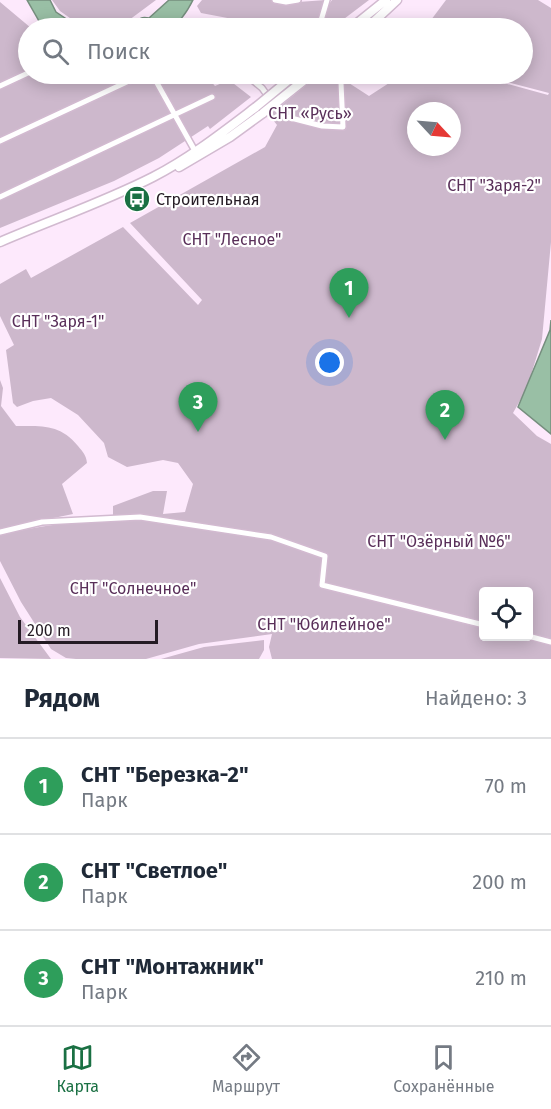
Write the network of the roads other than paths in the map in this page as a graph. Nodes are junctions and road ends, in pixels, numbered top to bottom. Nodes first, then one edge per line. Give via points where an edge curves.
1 (275, 0) edge
2 (298, 0) edge
3 (327, 0) edge
4 (386, 0) edge
5 (397, 0) edge
6 (322, 18) edge
7 (364, 18) edge
8 (378, 18) edge
9 (18, 78) edge
10 (123, 84) edge
11 (158, 84) edge
12 (257, 84) edge
13 (286, 84) edge
14 (297, 84) edge
15 (341, 84) edge
16 (0, 86) edge
17 (212, 97) dead end
18 (259, 110) junction
19 (176, 116) junction
20 (0, 141) edge
21 (195, 151) junction
22 (0, 197) edge
23 (16, 235) junction
24 (0, 242) edge
25 (0, 532) edge
26 (479, 624) edge
27 (533, 637) edge
28 (551, 642) edge

1 - 2 street
3 - 6 street
4 - 7 main road
5 - 8 main road
9 - 16 street
10 - 20 street
11 - 19 street
12 - 15 street via 287,117 343,127
13 - 18 main road, bridge
14 - 18 main road, bridge
17 - 19 street
18 - 21 main road
18 - 23 main road via 209,151 130,193
19 - 21 street
19 - 22 street
21 - 23 main road via 126,190
23 - 24 main road
25 - 26 street via 42,522 140,517 272,537 325,556 322,585
27 - 28 street

